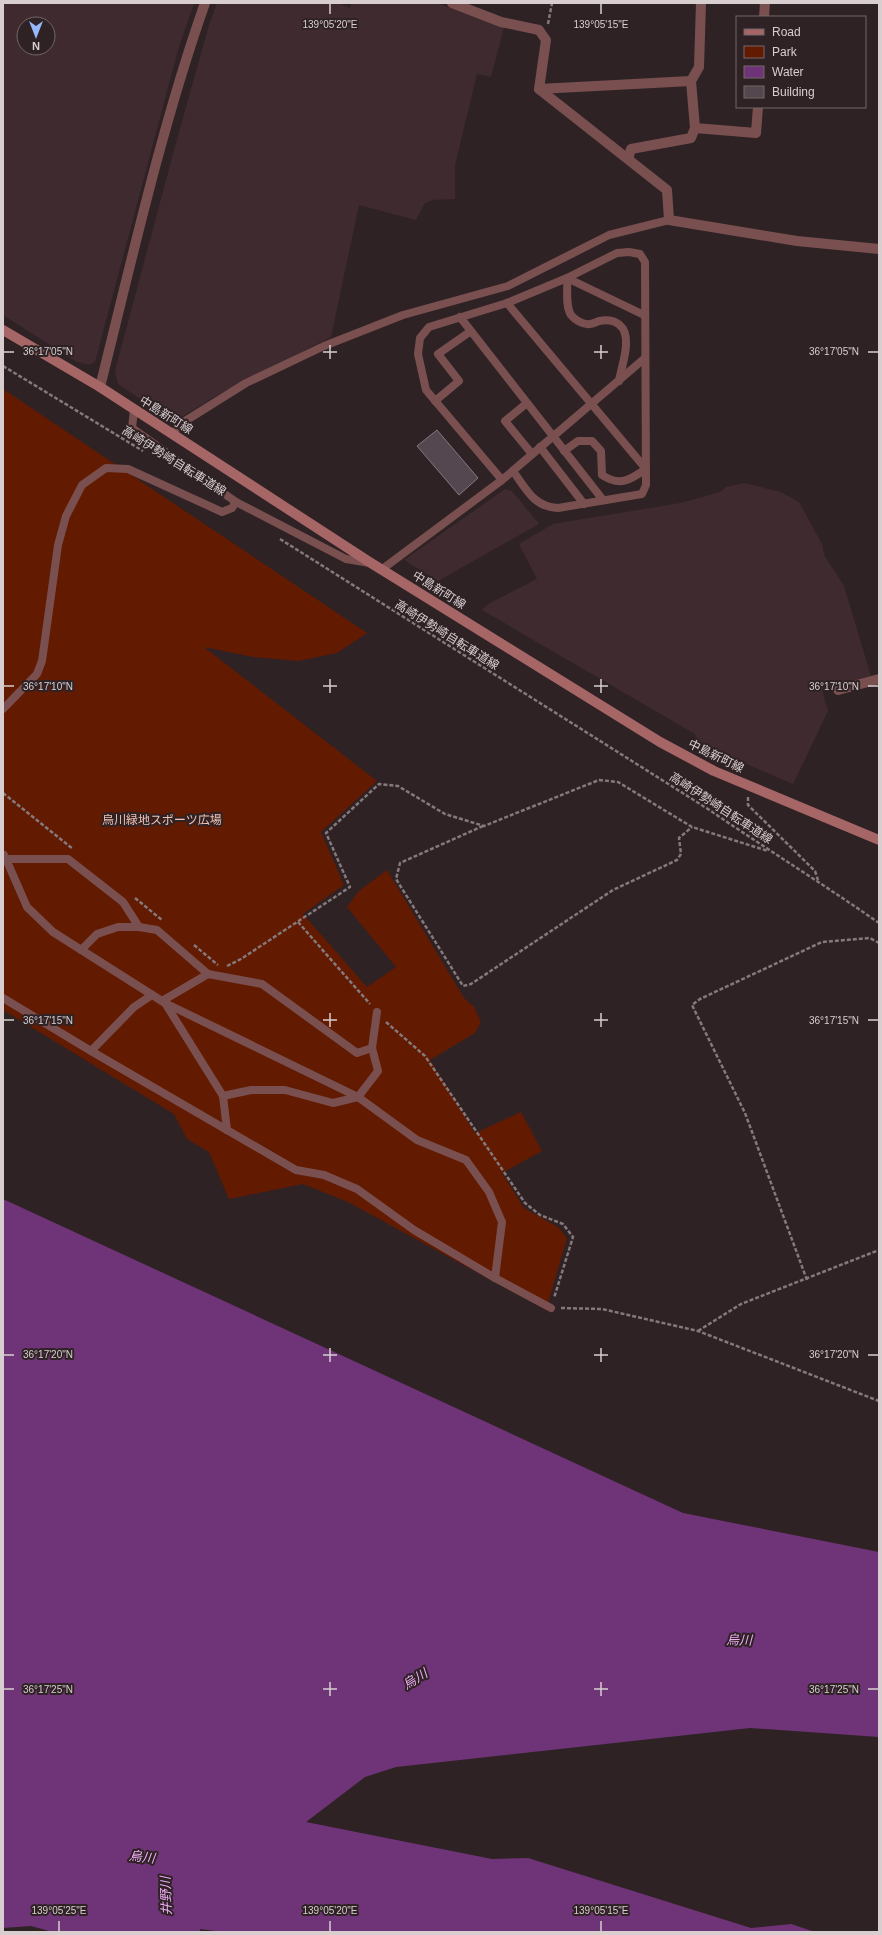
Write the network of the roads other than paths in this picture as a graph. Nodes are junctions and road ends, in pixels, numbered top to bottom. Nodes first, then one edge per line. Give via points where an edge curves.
1 (205, 3) edge
2 (452, 3) edge
3 (701, 3) edge
4 (765, 3) edge
5 (764, 16) edge
6 (691, 81) junction
7 (539, 89) junction
8 (758, 108) edge
9 (696, 128) junction
10 (628, 159) junction
11 (669, 220) junction
12 (879, 249) edge
13 (567, 278) junction
14 (507, 303) junction
15 (644, 314) junction
16 (460, 317) junction
17 (3, 330) edge
18 (470, 331) junction
19 (645, 358) junction
20 (619, 381) junction
21 (100, 387) junction
22 (435, 401) junction
23 (527, 403) junction
24 (591, 404) junction
25 (134, 410) junction
26 (172, 434) junction
27 (553, 437) junction
28 (540, 447) junction
29 (564, 451) junction
30 (532, 454) junction
31 (646, 469) junction
32 (513, 471) junction
33 (502, 480) junction
34 (603, 500) junction
35 (236, 502) junction
36 (584, 504) junction
37 (372, 564) junction
38 (381, 570) junction
39 (879, 679) edge
40 (838, 690) dead end
41 (3, 709) edge
42 (879, 840) edge
43 (4, 857) edge
44 (139, 927) junction
45 (81, 950) junction
46 (208, 974) junction
47 (152, 995) junction
48 (3, 998) edge
49 (163, 1002) junction
50 (377, 1012) road end
51 (372, 1048) junction
52 (91, 1051) junction
53 (223, 1096) junction
54 (358, 1097) junction
55 (227, 1130) junction
56 (496, 1278) junction
57 (551, 1308) road end

1 - 21 street via 189,47 146,199
2 - 7 street via 500,22 539,30 546,40
3 - 6 street via 699,67
4 - 5 street
6 - 7 street
6 - 9 street
7 - 10 street
8 - 9 street via 756,133
9 - 10 street via 691,138 631,149
10 - 11 street via 667,190
11 - 12 street via 797,241
11 - 26 lane via 609,235 508,286 403,315 324,346 246,383 182,423
13 - 14 lane
13 - 15 lane
13 - 15 lane via 617,253 640,254 645,262
13 - 20 lane via 569,308 579,322 590,324 612,320 620,324 626,333
14 - 16 lane
14 - 24 lane
15 - 19 lane
16 - 18 lane
16 - 22 lane via 429,327 420,338 418,354 426,390
17 - 21 main road, 中島新町線
18 - 22 lane via 438,354 459,381
18 - 23 lane
19 - 20 lane
19 - 31 lane
20 - 24 lane
21 - 25 main road, 中島新町線
22 - 33 lane
23 - 27 lane
23 - 30 lane via 505,421
24 - 27 lane
24 - 31 lane
25 - 26 main road, 中島新町線
25 - 35 lane via 132,428
26 - 37 main road, 中島新町線
27 - 28 lane
27 - 29 lane
28 - 30 lane
28 - 36 lane
29 - 31 lane via 578,441 592,441 601,451 602,475 611,481 621,482 633,478
29 - 34 lane
30 - 32 lane
31 - 34 lane via 646,486 642,494
32 - 33 lane
32 - 36 lane via 537,502 547,507
33 - 38 lane
34 - 36 lane
35 - 37 lane via 346,559
35 - 41 lane via 232,508 222,512 128,469 115,467 106,468 82,486 66,516 58,545 42,661 37,674
37 - 38 main road, 中島新町線
38 - 42 main road, 中島新町線 via 660,742 714,771
39 - 40 street
43 - 44 lane via 68,859 123,902
43 - 45 lane via 27,907 53,932
44 - 45 lane via 118,927 97,934
44 - 46 lane via 157,930
45 - 47 lane
46 - 49 lane
46 - 51 lane via 262,984 357,1053
47 - 49 lane
47 - 52 lane via 134,1006
48 - 52 lane
49 - 53 lane
49 - 54 lane
50 - 51 lane
51 - 54 lane via 378,1071
52 - 55 lane
53 - 54 lane via 251,1090 285,1090 333,1103
53 - 55 lane
54 - 56 lane via 416,1140 466,1160 489,1192 502,1222
55 - 56 lane via 296,1170 324,1175 357,1189 414,1230
56 - 57 lane

